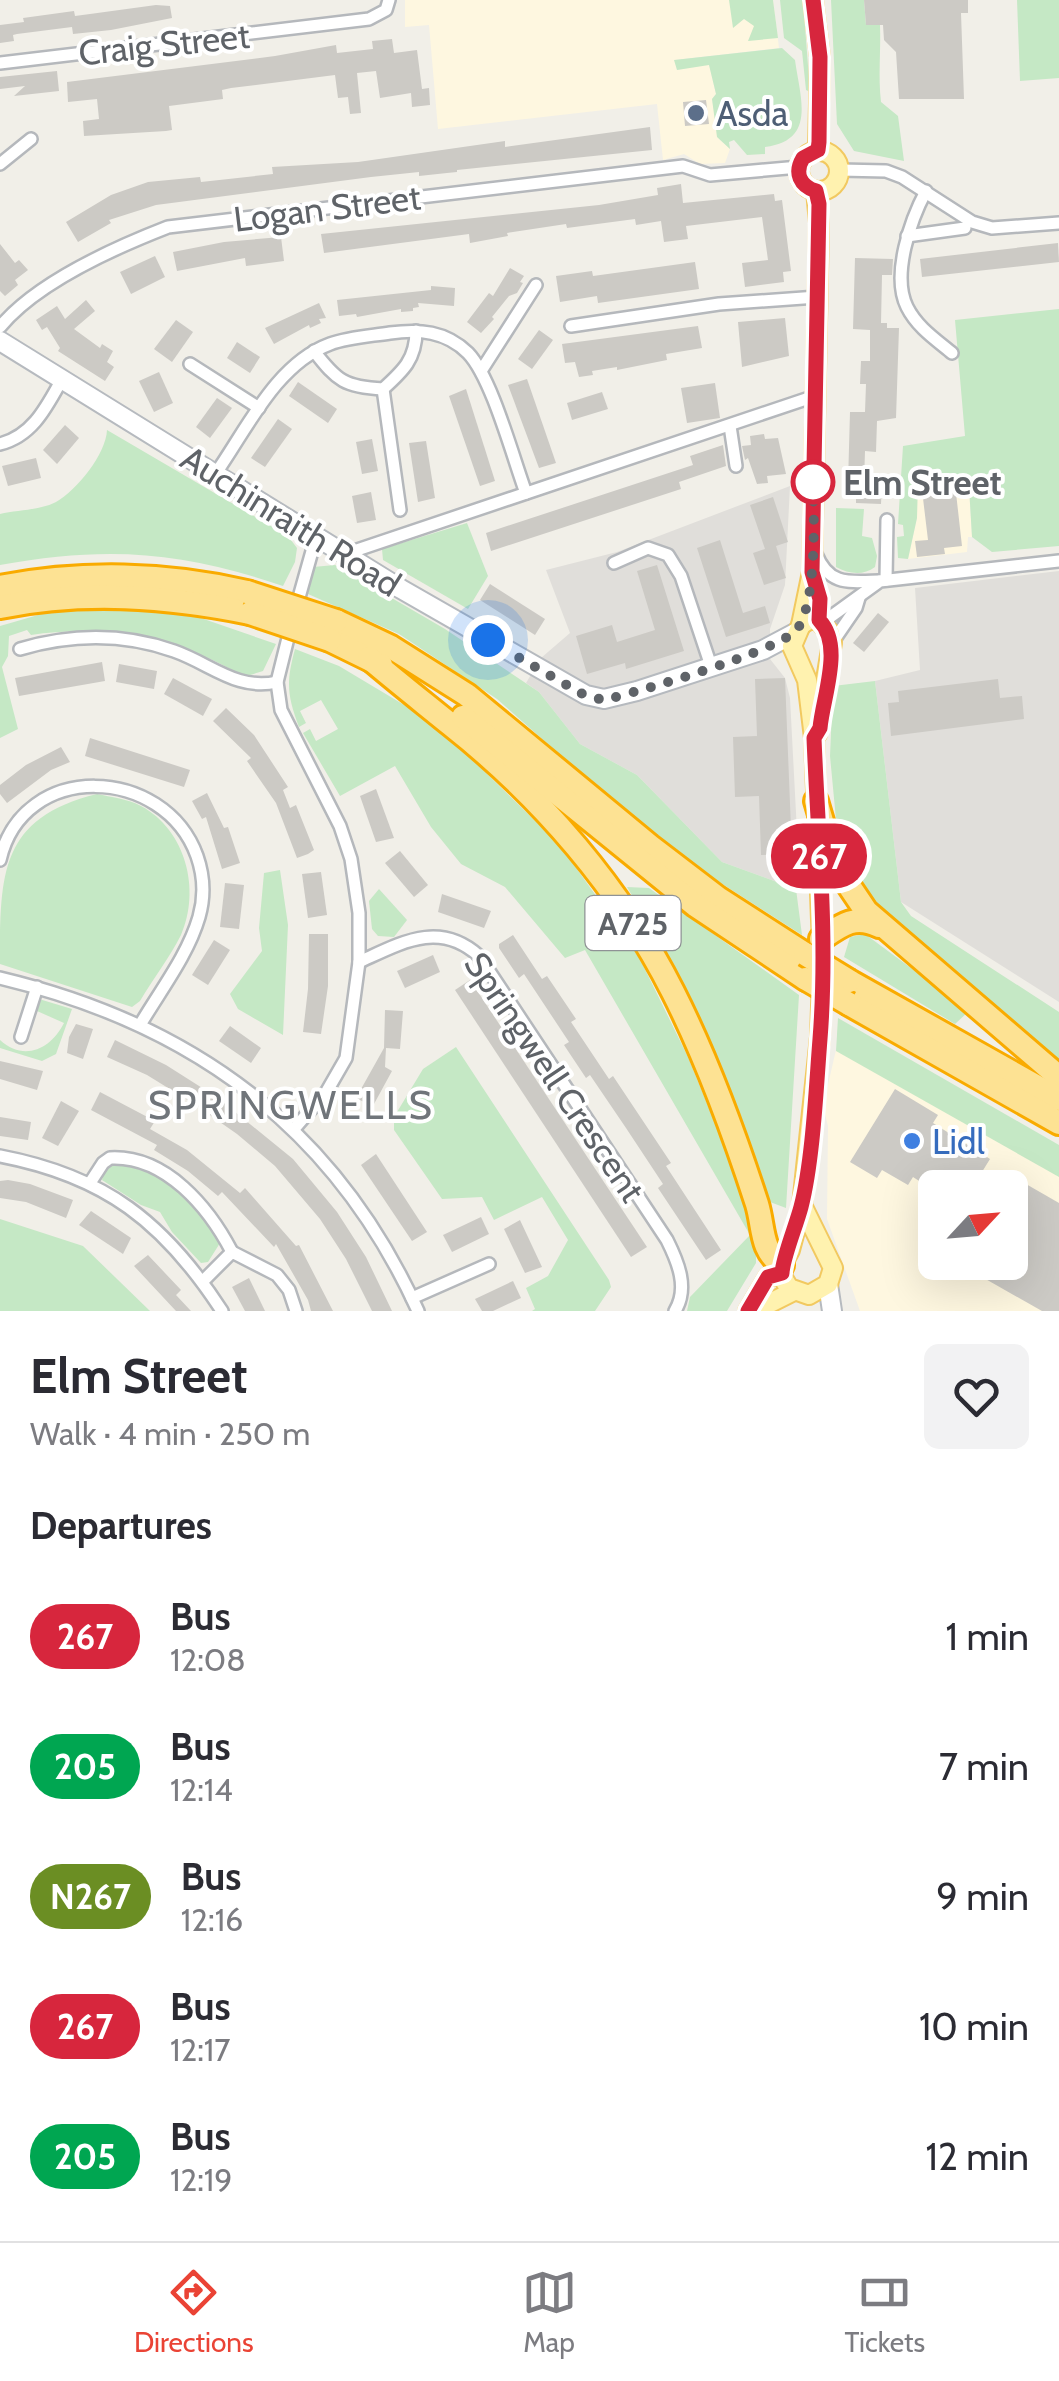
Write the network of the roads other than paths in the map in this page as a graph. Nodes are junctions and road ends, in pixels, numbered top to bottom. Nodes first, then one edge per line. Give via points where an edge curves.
1 (813, 0) edge
2 (387, 5) edge
3 (0, 63) edge
4 (31, 138) dead end
5 (818, 150) junction
6 (0, 164) edge
7 (799, 167) junction
8 (840, 170) junction
9 (816, 191) junction
10 (926, 191) junction
11 (1059, 222) edge
12 (965, 228) dead end
13 (907, 236) junction
14 (536, 285) dead end
15 (817, 297) junction
16 (572, 326) dead end
17 (0, 327) edge
18 (416, 331) junction
19 (0, 341) edge
20 (314, 352) junction
21 (952, 353) dead end
22 (190, 364) dead end
23 (481, 372) junction
24 (60, 380) junction
25 (383, 389) junction
26 (815, 396) junction
27 (259, 408) junction
28 (730, 426) junction
29 (0, 444) edge
30 (736, 466) dead end
31 (216, 473) junction
32 (526, 493) junction
33 (400, 510) dead end
34 (887, 520) dead end
35 (316, 537) junction
36 (812, 545) junction
37 (345, 554) junction
38 (1059, 561) edge
39 (614, 563) dead end
40 (883, 581) junction
41 (0, 587) edge
42 (859, 598) junction
43 (249, 603) junction
44 (0, 608) edge
45 (333, 631) junction
46 (804, 635) junction
47 (831, 648) junction
48 (20, 649) dead end
49 (368, 658) junction
50 (711, 666) junction
51 (277, 682) junction
52 (814, 738) junction
53 (816, 801) junction
54 (0, 860) edge
55 (882, 928) junction
56 (813, 947) junction
57 (359, 962) junction
58 (0, 978) edge
59 (37, 987) junction
60 (849, 992) junction
61 (140, 1026) junction
62 (21, 1038) dead end
63 (1059, 1077) edge
64 (1059, 1099) edge
65 (1059, 1122) edge
66 (294, 1128) junction
67 (0, 1156) edge
68 (90, 1183) junction
69 (802, 1205) junction
70 (820, 1246) junction
71 (232, 1252) junction
72 (785, 1262) junction
73 (489, 1264) dead end
74 (202, 1280) junction
75 (828, 1284) junction
76 (798, 1293) junction
77 (415, 1305) edge
78 (222, 1311) edge
79 (296, 1311) edge
80 (675, 1311) edge
81 (751, 1311) edge
82 (820, 1311) edge
83 (832, 1311) edge

1 - 5 main road via 820,57
2 - 3 street, Craig Street via 369,19
4 - 6 street
5 - 7 main road
5 - 8 main road via 834,156
7 - 9 main road via 803,184
7 - 17 street, Logan Street via 710,175 683,166 168,227 108,251 26,302
8 - 9 main road via 834,185
8 - 10 street via 886,171
9 - 15 main road
10 - 11 street via 992,228
10 - 13 street
12 - 13 street
13 - 21 street via 905,304
14 - 23 street
15 - 16 street
15 - 26 main road
18 - 20 street via 338,341
18 - 23 street via 452,341
18 - 25 street via 408,366
19 - 24 street, Auchinraith Road
20 - 25 street via 352,387
20 - 27 street
22 - 27 street
23 - 32 street
24 - 29 street via 32,427
24 - 31 street, Auchinraith Road
25 - 33 street
26 - 28 street
26 - 36 main road
27 - 31 street
28 - 30 street
28 - 32 street
31 - 35 street, Auchinraith Road
32 - 37 street
34 - 40 street
35 - 37 street, Auchinraith Road
35 - 51 street
36 - 40 street via 830,576
36 - 46 main road via 820,599
37 - 50 street, Auchinraith Road via 586,696 604,700
38 - 40 street
39 - 50 street via 648,548 668,555
40 - 42 street
41 - 43 highway, A725 via 124,576 190,582
42 - 46 street
42 - 47 street
43 - 44 highway, A725 via 114,596
43 - 45 highway, A725, bridge
45 - 49 highway, A725
45 - 56 highway, A725 via 391,647 467,695 718,898
46 - 47 main road
46 - 47 main road via 812,665 824,662
46 - 50 street via 779,655 763,650
46 - 52 main road
47 - 52 main road
48 - 51 street via 86,637 141,642 244,684
49 - 60 highway, A725, bridge via 456,711 694,905 806,979
49 - 72 highway, A725 via 532,798 634,923 695,1042 753,1193 766,1248
51 - 57 street via 286,724 322,785 350,856
52 - 53 main road
53 - 55 highway via 836,865
53 - 56 main road
54 - 61 street via 23,818 81,787 138,792 177,820 203,874 200,915
55 - 56 highway via 851,921
55 - 63 highway
56 - 60 highway, A725, bridge
56 - 69 main road via 820,1036
57 - 66 street via 346,1058
57 - 80 street, Springwell Crescent via 406,942 444,936 478,956 667,1240 682,1281
58 - 59 street
59 - 61 street
59 - 62 street
60 - 64 highway, A725
60 - 65 highway, A725
61 - 66 street via 240,1084
66 - 77 street via 367,1219
67 - 68 street
68 - 71 street via 110,1158 146,1165 197,1200
68 - 74 street via 155,1228
69 - 70 main road
69 - 72 main road
70 - 72 main road via 808,1243
70 - 75 main road via 833,1268
71 - 74 street
71 - 79 street via 277,1274
72 - 76 main road
72 - 81 main road via 768,1277
73 - 77 street
74 - 78 street
75 - 76 main road via 817,1293
75 - 83 street
76 - 81 main road
76 - 82 street

